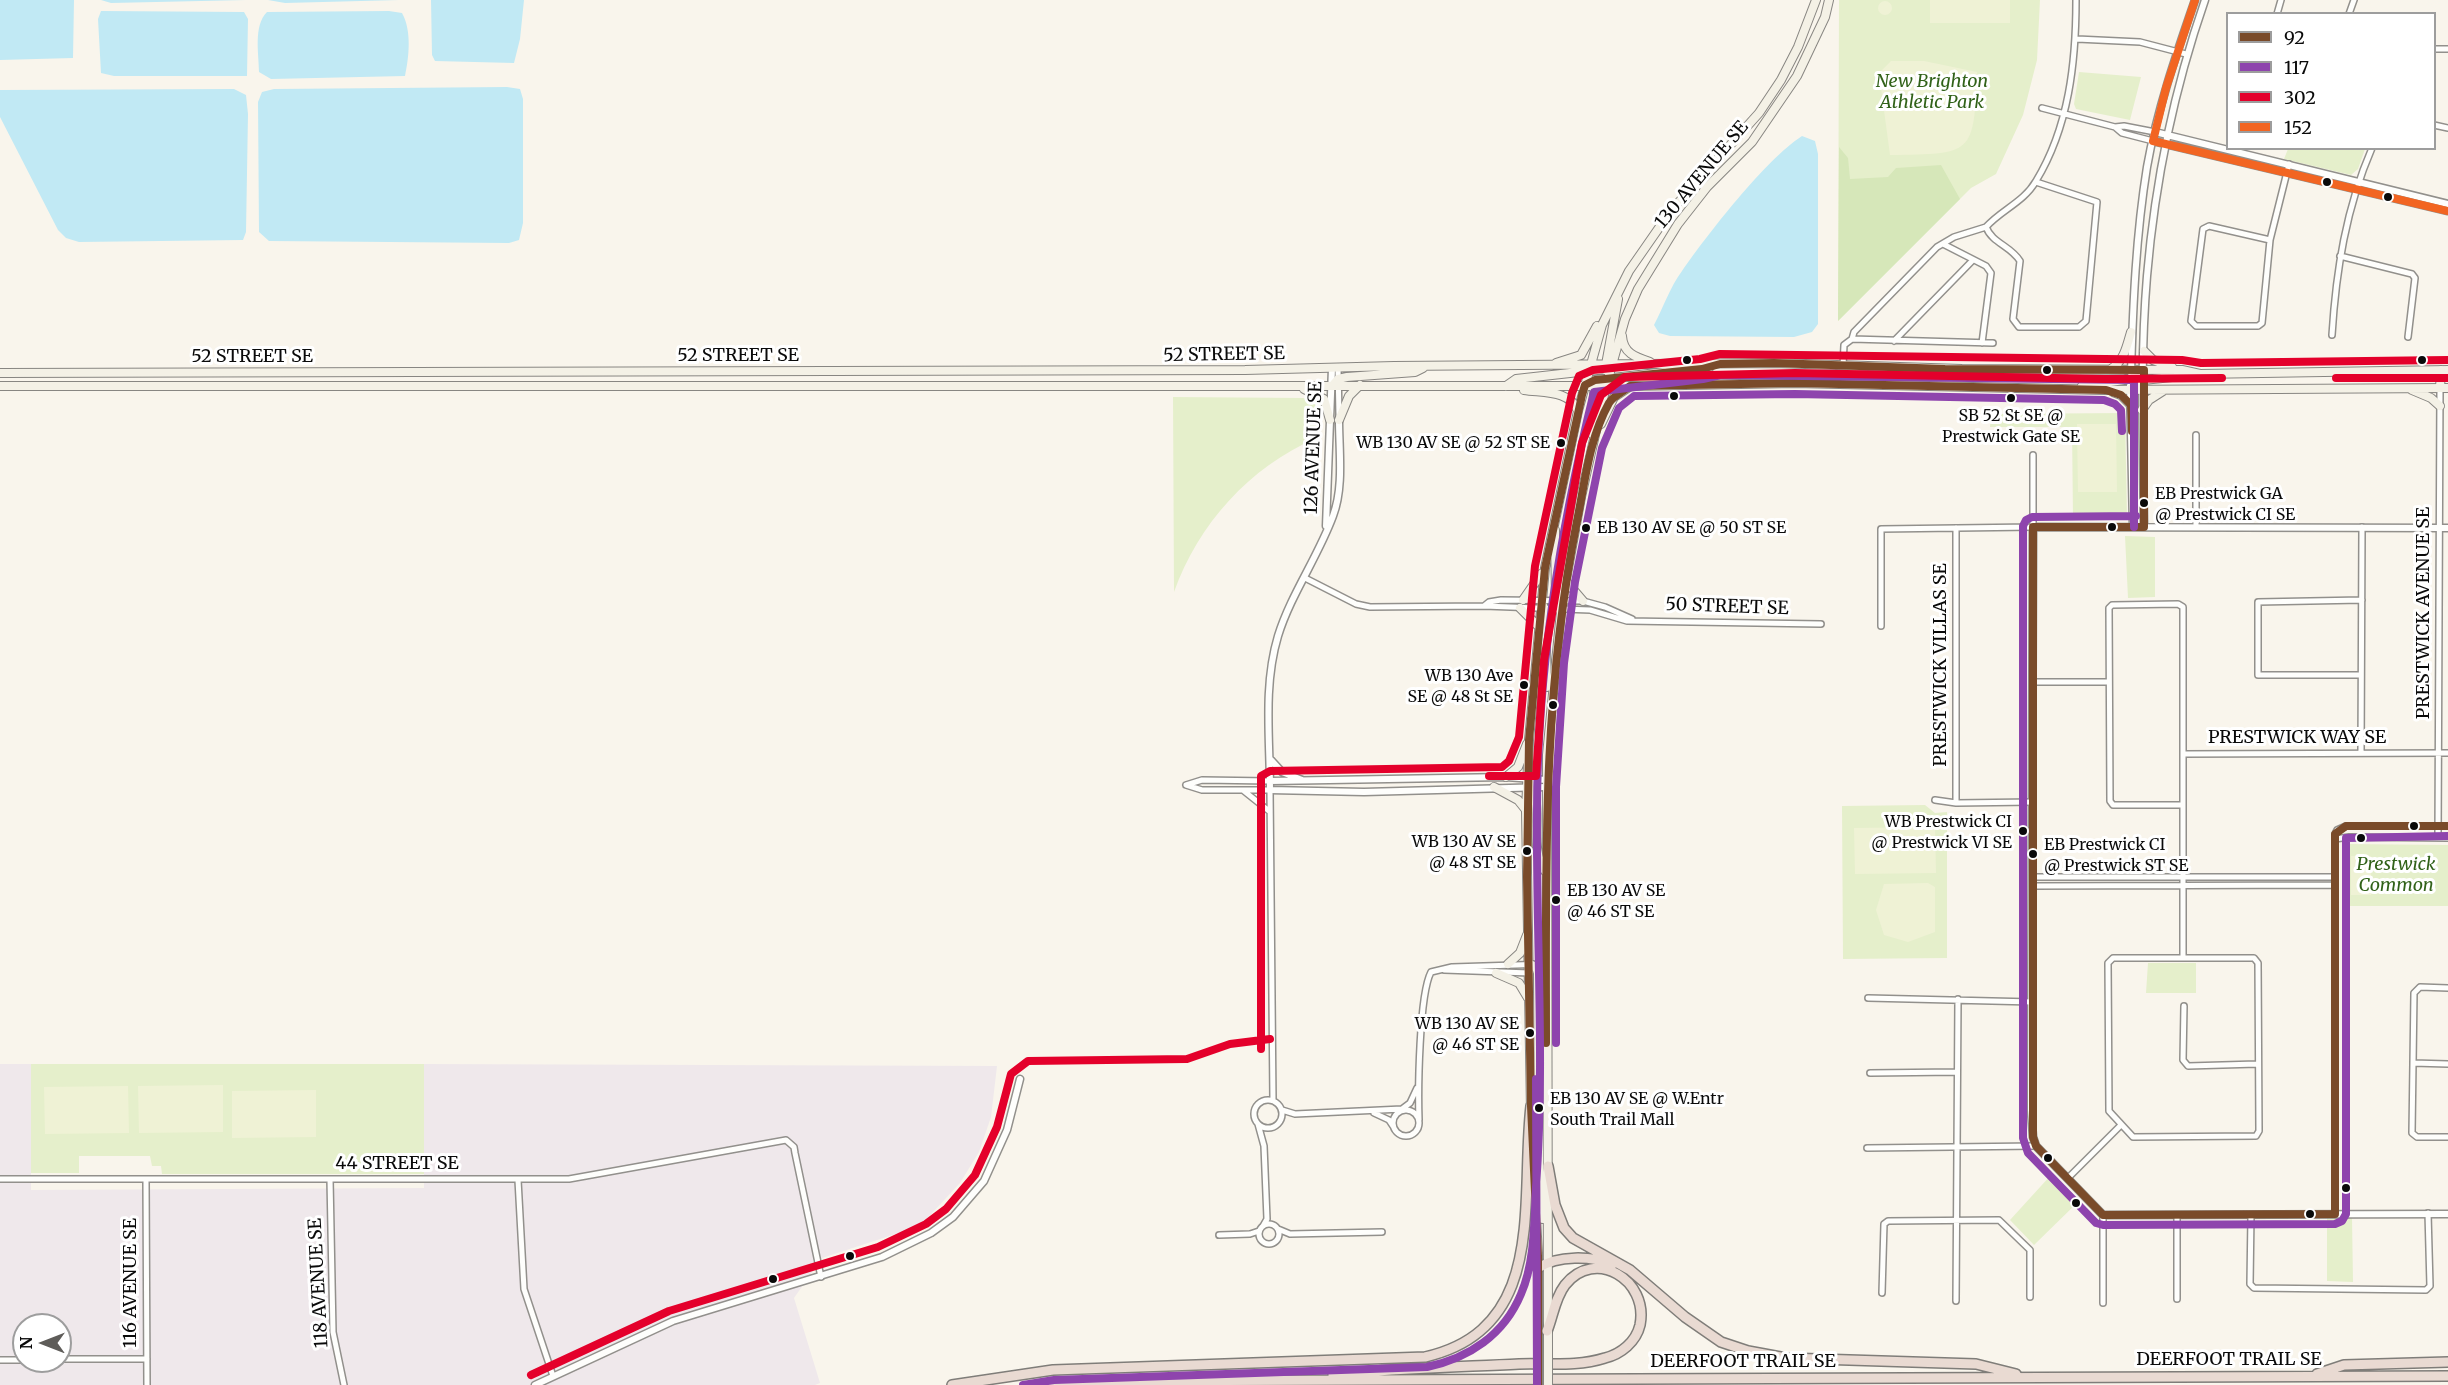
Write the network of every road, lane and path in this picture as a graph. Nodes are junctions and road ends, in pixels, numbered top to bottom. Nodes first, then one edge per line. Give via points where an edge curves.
1 (1816, 0) edge
2 (1829, 0) edge
3 (2076, 0) edge
4 (2195, 0) edge
5 (2205, 0) edge
6 (2077, 39) junction
7 (2177, 51) junction
8 (2186, 54) junction
9 (2042, 108) dead end
10 (2063, 115) junction
11 (2115, 127) junction
12 (2155, 132) junction
13 (2168, 135) junction
14 (2153, 141) junction
15 (2166, 144) junction
16 (2226, 149) edge
17 (2231, 150) edge
18 (2371, 150) edge
19 (2289, 164) junction
20 (2286, 172) junction
21 (2359, 181) junction
22 (2036, 182) junction
23 (2357, 189) junction
24 (2448, 204) edge
25 (2448, 211) edge
26 (1986, 227) junction
27 (2270, 240) junction
28 (1943, 244) junction
29 (1642, 250) junction
30 (2340, 256) junction
31 (1972, 261) junction
32 (1620, 288) junction
33 (1622, 329) junction
34 (2131, 332) junction
35 (2332, 335) dead end
36 (2408, 337) dead end
37 (1852, 339) junction
38 (1894, 341) junction
39 (1982, 343) junction
40 (1993, 343) dead end
41 (2144, 351) junction
42 (1659, 364) junction
43 (1720, 364) junction
44 (1428, 366) junction
45 (1533, 366) junction
46 (1843, 366) junction
47 (1608, 367) junction
48 (1335, 368) junction
49 (2111, 369) junction
50 (2131, 370) junction
51 (2144, 370) junction
52 (2182, 370) junction
53 (2444, 370) edge
54 (0, 373) edge
55 (2200, 374) junction
56 (1597, 377) junction
57 (2131, 380) junction
58 (2143, 380) junction
59 (2448, 382) edge
60 (1336, 384) junction
61 (1360, 385) junction
62 (1585, 385) junction
63 (0, 386) edge
64 (1294, 386) junction
65 (1506, 386) junction
66 (1518, 386) junction
67 (1630, 386) junction
68 (2072, 388) junction
69 (2408, 388) junction
70 (2444, 388) edge
71 (2130, 389) junction
72 (2143, 389) junction
73 (2166, 389) junction
74 (2106, 390) junction
75 (2131, 405) junction
76 (2440, 406) junction
77 (2142, 410) junction
78 (1578, 411) junction
79 (1335, 420) junction
80 (2196, 435) dead end
81 (1593, 445) junction
82 (2033, 456) dead end
83 (1554, 522) junction
84 (2033, 527) junction
85 (2133, 527) junction
86 (2144, 527) junction
87 (2196, 527) junction
88 (2362, 527) junction
89 (1956, 528) junction
90 (2439, 528) junction
91 (2448, 528) edge
92 (1545, 568) junction
93 (1305, 578) junction
94 (1565, 580) junction
95 (1523, 600) junction
96 (1540, 600) junction
97 (2362, 600) junction
98 (1559, 601) junction
99 (1583, 601) junction
100 (1484, 606) junction
101 (1520, 608) junction
102 (1542, 609) junction
103 (1560, 610) junction
104 (1632, 619) junction
105 (1821, 624) dead end
106 (1538, 626) junction
107 (1881, 627) dead end
108 (2361, 675) junction
109 (2033, 682) junction
110 (2109, 682) junction
111 (1550, 699) junction
112 (1528, 740) junction
113 (2361, 752) junction
114 (2439, 752) junction
115 (2448, 753) edge
116 (2183, 754) junction
117 (1270, 759) junction
118 (1506, 777) junction
119 (1527, 778) junction
120 (1270, 781) junction
121 (1305, 781) junction
122 (1546, 784) junction
123 (1494, 787) junction
124 (1530, 787) junction
125 (1242, 790) junction
126 (1270, 790) junction
127 (1935, 800) dead end
128 (2032, 802) junction
129 (1956, 803) junction
130 (2183, 805) junction
131 (1269, 811) junction
132 (1526, 811) junction
133 (2438, 826) junction
134 (2448, 826) edge
135 (2438, 838) junction
136 (2448, 838) edge
137 (2335, 839) junction
138 (1545, 871) junction
139 (2033, 877) junction
140 (2183, 877) junction
141 (2334, 877) junction
142 (2183, 885) junction
143 (2334, 885) junction
144 (2033, 886) junction
145 (1528, 931) junction
146 (2183, 958) junction
147 (1508, 964) junction
148 (1538, 969) junction
149 (1442, 970) junction
150 (1496, 973) junction
151 (2448, 988) edge
152 (1868, 998) dead end
153 (1958, 999) junction
154 (2033, 1002) junction
155 (1530, 1003) junction
156 (2184, 1006) dead end
157 (2258, 1064) junction
158 (2413, 1064) junction
159 (2448, 1064) edge
160 (1957, 1072) junction
161 (1870, 1073) dead end
162 (1020, 1079) dead end
163 (1419, 1084) junction
164 (1271, 1101) junction
165 (1531, 1106) junction
166 (1282, 1110) junction
167 (1402, 1110) junction
168 (1366, 1112) junction
169 (1295, 1114) junction
170 (1419, 1120) junction
171 (1280, 1122) junction
172 (1258, 1124) junction
173 (2120, 1126) junction
174 (1394, 1128) junction
175 (1269, 1129) junction
176 (2448, 1137) edge
177 (1264, 1146) junction
178 (1957, 1146) junction
179 (2036, 1146) junction
180 (1867, 1148) dead end
181 (1548, 1166) junction
182 (2068, 1178) junction
183 (0, 1179) edge
184 (330, 1179) junction
185 (518, 1179) junction
186 (146, 1180) junction
187 (2428, 1213) junction
188 (2335, 1214) junction
189 (2448, 1214) edge
190 (2103, 1215) junction
191 (2177, 1215) junction
192 (2252, 1215) junction
193 (1956, 1221) junction
194 (1269, 1222) junction
195 (1278, 1229) junction
196 (1261, 1232) junction
197 (1290, 1234) junction
198 (1382, 1234) dead end
199 (1219, 1235) dead end
200 (1547, 1238) junction
201 (1278, 1239) junction
202 (1548, 1262) junction
203 (1538, 1268) junction
204 (1630, 1270) junction
205 (821, 1277) junction
206 (1882, 1293) dead end
207 (2030, 1297) dead end
208 (2177, 1299) dead end
209 (1956, 1301) dead end
210 (2103, 1303) dead end
211 (1547, 1331) junction
212 (72, 1359) edge
213 (147, 1359) junction
214 (2448, 1362) edge
215 (553, 1376) junction
216 (2313, 1376) junction
217 (2448, 1376) edge
218 (2030, 1378) junction
219 (1287, 1380) junction
220 (147, 1385) edge
221 (344, 1385) edge
222 (535, 1385) edge
223 (952, 1385) edge
224 (1039, 1385) edge
225 (1538, 1385) edge
226 (1548, 1385) edge

1 - 29 main road, 130 AVENUE SE via 1798,47 1759,113 1670,212
2 - 33 main road, 130 AVENUE SE via 1797,76 1752,142 1707,187 1678,224 1638,289
3 - 6 street
4 - 7 street
5 - 8 street
6 - 7 street via 2140,42
6 - 10 street
7 - 8 street
7 - 12 street
8 - 13 street
9 - 10 street
10 - 11 street
10 - 22 street
11 - 12 street
11 - 14 street via 2122,133
12 - 13 street
12 - 14 street
13 - 15 street
13 - 16 street
14 - 15 street
14 - 34 street via 2138,233
15 - 20 street
15 - 41 street via 2147,275
17 - 19 street
18 - 21 street
19 - 20 street
19 - 21 street
20 - 23 street
20 - 27 street
21 - 23 street
21 - 24 street
22 - 26 street via 2013,207
22 - 26 street via 2097,202 2086,321 2079,327 2019,327 2013,319 2020,261 1989,236
23 - 25 street
23 - 30 street
26 - 28 street
27 - 27 street via 2262,323 2196,326 2191,321 2203,229 2209,226
28 - 31 street
28 - 37 street via 1854,332
29 - 32 main road, 130 AVENUE SE
29 - 45 main road via 1625,270 1581,355
30 - 35 street
30 - 36 street via 2412,274 2415,278
31 - 38 street
31 - 39 street via 1986,266 1991,273
32 - 47 main road
32 - 56 main road, 130 AVENUE SE via 1602,325
33 - 42 main road via 1627,352
33 - 47 main road, 130 AVENUE SE
34 - 49 main road via 2124,354
34 - 50 street
37 - 38 street
37 - 46 street via 1844,345
38 - 39 street
39 - 40 street
41 - 51 street
41 - 52 main road via 2160,364
42 - 43 main road, 52 STREET SE
42 - 47 main road, 52 STREET SE
43 - 46 main road, 52 STREET SE
43 - 56 main road via 1702,369
44 - 45 main road, 52 STREET SE
44 - 48 main road, 52 STREET SE
44 - 60 main road via 1415,372
45 - 56 main road, 52 STREET SE
46 - 49 main road, 52 STREET SE
47 - 56 main road, 52 STREET SE
47 - 56 main road, 130 AVENUE SE
48 - 54 main road, 52 STREET SE
48 - 60 street, 126 AVENUE SE
49 - 50 main road, 52 STREET SE
50 - 51 main road, 52 STREET SE
50 - 57 street
51 - 52 main road, 52 STREET SE
51 - 57 main road
51 - 58 street
52 - 55 main road, 52 STREET SE
53 - 55 main road, 52 STREET SE
53 - 70 main road
55 - 58 main road
56 - 62 main road, 130 AVENUE SE
56 - 62 main road, 52 STREET SE
56 - 65 main road via 1516,379
56 - 67 main road, 52 STREET SE
56 - 81 main road, 130 AVENUE SE
57 - 68 main road
57 - 71 street
58 - 71 main road
58 - 72 street
59 - 70 main road
60 - 61 main road, 52 STREET SE
60 - 64 main road, 52 STREET SE
60 - 79 street, 126 AVENUE SE
61 - 65 main road, 52 STREET SE
61 - 79 main road
62 - 66 main road, 52 STREET SE
62 - 78 main road, 130 AVENUE SE
63 - 64 main road, 52 STREET SE
64 - 79 main road via 1324,399
65 - 66 main road, 52 STREET SE
66 - 78 main road via 1562,395 1575,403
67 - 68 main road, 52 STREET SE via 1796,383
67 - 81 main road via 1610,401
68 - 74 main road, 52 STREET SE
69 - 70 main road, 52 STREET SE
69 - 73 main road, 52 STREET SE
69 - 76 main road via 2432,398
70 - 76 street, PRESTWICK AVENUE SE
71 - 72 main road, 52 STREET SE
71 - 74 main road, 52 STREET SE
71 - 75 street
72 - 73 main road, 52 STREET SE
72 - 77 street
73 - 77 main road via 2152,397
74 - 75 main road via 2121,395
75 - 85 street
76 - 90 street, PRESTWICK AVENUE SE
77 - 86 street
78 - 83 main road, 130 AVENUE SE
79 - 93 street, 126 AVENUE SE via 1326,530
80 - 87 street
81 - 94 main road, 130 AVENUE SE
82 - 84 street
83 - 92 main road, 130 AVENUE SE
83 - 98 main road
84 - 85 street
84 - 89 street
84 - 109 street
85 - 86 street
86 - 87 street
87 - 88 street
88 - 90 street
88 - 97 street
89 - 107 street via 1881,529
89 - 129 street, PRESTWICK VILLAS SE
90 - 91 street
90 - 114 street, PRESTWICK AVENUE SE
92 - 95 main road
92 - 96 main road, 130 AVENUE SE
93 - 100 street, 50 STREET SE via 1363,606
93 - 117 street, 126 AVENUE SE via 1278,635 1271,667
94 - 98 main road, 130 AVENUE SE
94 - 99 main road
95 - 96 street, 50 STREET SE
95 - 100 street, 50 STREET SE via 1489,602
96 - 98 street, 50 STREET SE
96 - 102 main road
97 - 108 street
97 - 108 street via 2258,602 2258,675
98 - 99 street, 50 STREET SE
98 - 103 main road via 1556,607
99 - 104 street, 50 STREET SE
100 - 101 street, 50 STREET SE
101 - 102 street, 50 STREET SE
101 - 106 main road
102 - 103 street, 50 STREET SE
102 - 106 main road
102 - 111 main road
103 - 104 street, 50 STREET SE via 1590,610 1615,620
103 - 111 main road
104 - 105 street, 50 STREET SE
106 - 112 main road
108 - 113 street
109 - 110 street
109 - 128 street
110 - 116 street via 2112,604 2183,607
110 - 130 street via 2110,801 2113,805
111 - 122 main road
112 - 118 main road via 1517,768
112 - 119 main road
113 - 114 street, PRESTWICK WAY SE
113 - 116 street, PRESTWICK WAY SE
114 - 115 street, PRESTWICK WAY SE
114 - 133 street, PRESTWICK AVENUE SE
116 - 130 street
117 - 120 street, 126 AVENUE SE
117 - 121 street via 1280,771
118 - 119 street
118 - 121 street
119 - 122 street
119 - 124 main road
120 - 121 street
120 - 125 street via 1202,780 1186,785 1202,790
120 - 126 street, 126 AVENUE SE
122 - 124 street
122 - 138 main road
123 - 124 street
123 - 126 street
123 - 132 main road via 1518,800
124 - 132 main road
124 - 138 main road via 1539,862
125 - 126 street
125 - 131 street
126 - 131 street, 126 AVENUE SE
127 - 129 street
128 - 129 street
128 - 139 street
130 - 140 street
131 - 164 street, 126 AVENUE SE
132 - 145 main road
133 - 134 street
133 - 135 street, PRESTWICK AVENUE SE
133 - 137 street via 2346,825 2337,830
135 - 136 street
135 - 137 street
137 - 141 street
138 - 148 main road
139 - 140 street
139 - 144 street
140 - 141 street
140 - 142 street
141 - 143 street
142 - 143 street
142 - 144 street
142 - 146 street
143 - 188 street
144 - 154 street
145 - 147 main road via 1520,953
145 - 148 main road
146 - 157 street via 2254,958 2258,963
146 - 173 street via 2113,958 2108,963 2109,1112
147 - 148 street
147 - 149 street
148 - 150 street
148 - 155 main road
148 - 181 main road
148 - 200 main road via 1539,1162
149 - 150 street
149 - 163 street via 1431,972 1427,980
150 - 155 main road via 1519,983
151 - 158 street via 2420,987 2414,993
152 - 153 street
153 - 154 street
153 - 160 street
154 - 179 street via 2031,1110
155 - 165 main road
156 - 157 street via 2183,1060 2188,1066
157 - 173 street via 2256,1136 2133,1137
158 - 159 street
158 - 176 street via 2412,1133 2416,1137
160 - 161 street
160 - 178 street
162 - 205 street via 998,1153 984,1181 952,1217 906,1247
163 - 167 street
163 - 170 street
164 - 166 street
164 - 172 street via 1261,1102 1255,1108
165 - 203 main road
165 - 223 highway via 1524,1228 1515,1281 1490,1324 1470,1341 1448,1352 1425,1358 1033,1371
166 - 169 street
166 - 171 street
167 - 168 street
167 - 170 street via 1414,1112
167 - 174 street via 1395,1116
168 - 169 street
168 - 174 street via 1380,1114
169 - 171 street
170 - 174 street via 1412,1135 1403,1136
171 - 175 street
172 - 175 street
172 - 177 street
173 - 182 street
175 - 177 street
177 - 194 street
178 - 179 street
178 - 180 street
178 - 193 street
179 - 182 street
181 - 200 main road
181 - 204 highway via 1564,1228 1580,1243
182 - 190 street
183 - 186 street, 44 STREET SE
184 - 185 street, 44 STREET SE
184 - 186 street, 44 STREET SE
184 - 221 street, 118 AVENUE SE via 333,1332
185 - 205 street, 44 STREET SE via 569,1179 790,1142
185 - 215 street via 524,1289
186 - 213 street, 116 AVENUE SE
187 - 188 street
187 - 189 street
187 - 192 street via 2430,1286 2426,1290 2254,1288 2250,1284
188 - 192 street
190 - 191 street
190 - 210 street
191 - 192 street
191 - 208 street
193 - 206 street via 1884,1224
193 - 207 street via 1999,1220 2006,1224 2030,1250
193 - 209 street
194 - 195 street
194 - 196 street
195 - 197 street
195 - 201 street
196 - 199 street
196 - 201 street via 1270,1244
197 - 198 street
197 - 201 street
200 - 202 main road
202 - 203 highway
202 - 204 highway via 1591,1259
202 - 211 main road
203 - 225 main road, bridge
204 - 218 highway via 1709,1335 1748,1351 1786,1358 1976,1364
205 - 215 street via 673,1321
211 - 219 highway via 1565,1285 1582,1272 1616,1272 1630,1282 1638,1297 1641,1314 1637,1333 1627,1346 1606,1358 1570,1364 1390,1368
211 - 226 main road, bridge
212 - 213 street
213 - 220 street, 116 AVENUE SE
214 - 216 highway via 2344,1365
215 - 222 street
216 - 217 highway, DEERFOOT TRAIL SE
216 - 218 highway, DEERFOOT TRAIL SE
218 - 219 highway, DEERFOOT TRAIL SE
219 - 224 highway, DEERFOOT TRAIL SE

